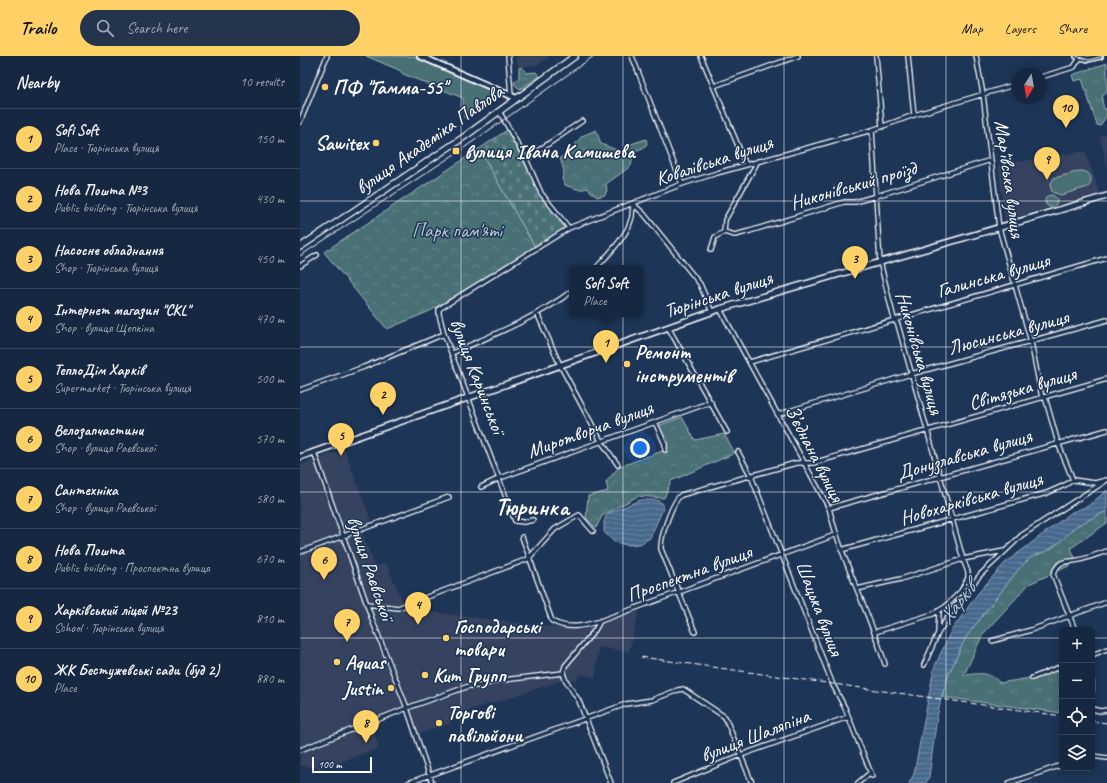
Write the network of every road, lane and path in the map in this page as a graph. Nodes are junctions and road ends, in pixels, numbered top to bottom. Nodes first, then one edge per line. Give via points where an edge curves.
1 (327, 56) edge
2 (420, 56) edge
3 (508, 56) edge
4 (575, 56) edge
5 (632, 56) edge
6 (701, 56) edge
7 (798, 56) edge
8 (876, 56) edge
9 (908, 56) edge
10 (976, 56) edge
11 (1100, 56) edge
12 (1078, 57) edge
13 (1047, 75) edge
14 (714, 86) junction
15 (1011, 86) edge
16 (983, 94) junction
17 (514, 97) junction
18 (499, 111) junction
19 (914, 115) junction
20 (582, 120) dead end
21 (300, 122) edge
22 (882, 127) junction
23 (872, 130) junction
24 (526, 159) junction
25 (991, 160) junction
26 (758, 161) junction
27 (746, 165) junction
28 (682, 184) junction
29 (876, 196) junction
30 (1107, 196) edge
31 (632, 204) junction
32 (569, 228) junction
33 (999, 228) junction
34 (724, 232) junction
35 (300, 247) edge
36 (711, 250) dead end
37 (317, 255) dead end
38 (1107, 258) edge
39 (880, 262) junction
40 (599, 265) edge
41 (300, 266) edge
42 (1016, 284) junction
43 (569, 293) edge
44 (439, 309) joint
45 (720, 309) junction
46 (712, 312) junction
47 (537, 313) junction
48 (894, 319) junction
49 (1107, 320) edge
50 (668, 327) junction
51 (444, 334) junction
52 (1031, 342) junction
53 (452, 354) junction
54 (750, 362) junction
55 (560, 365) junction
56 (911, 374) junction
57 (1107, 379) edge
58 (300, 390) edge
59 (469, 397) junction
60 (1044, 397) junction
61 (711, 402) junction
62 (779, 414) junction
63 (656, 422) junction
64 (1107, 430) edge
65 (927, 431) junction
66 (727, 432) dead end
67 (602, 441) junction
68 (1058, 443) junction
69 (665, 450) dead end
70 (314, 452) junction
71 (738, 452) dead end
72 (300, 457) edge
73 (806, 463) junction
74 (618, 465) dead end
75 (751, 476) junction
76 (940, 476) junction
77 (500, 478) junction
78 (1073, 480) junction
79 (1106, 481) edge
80 (481, 488) dead end
81 (449, 497) dead end
82 (829, 508) junction
83 (952, 519) junction
84 (534, 520) dead end
85 (593, 531) dead end
86 (344, 535) junction
87 (835, 535) junction
88 (522, 537) dead end
89 (841, 550) junction
90 (1004, 551) junction
91 (1107, 551) edge
92 (300, 552) edge
93 (783, 554) junction
94 (528, 559) junction
95 (963, 559) junction
96 (857, 589) junction
97 (678, 592) junction
98 (1107, 602) edge
99 (367, 604) junction
100 (939, 612) junction
101 (933, 614) junction
102 (1069, 615) junction
103 (937, 618) junction
104 (600, 621) junction
105 (1074, 627) edge
106 (695, 632) dead end
107 (875, 632) junction
108 (938, 633) junction
109 (992, 641) dead end
110 (1107, 649) edge
111 (1095, 654) edge
112 (885, 664) dead end
113 (924, 665) dead end
114 (1059, 667) edge
115 (563, 673) junction
116 (1032, 678) dead end
117 (407, 708) junction
118 (1095, 710) edge
119 (1107, 710) edge
120 (848, 717) junction
121 (585, 719) junction
122 (300, 750) edge
123 (741, 755) junction
124 (1095, 756) edge
125 (1107, 758) edge
126 (1059, 766) edge
127 (429, 775) junction
128 (408, 783) edge
129 (432, 783) edge
130 (611, 783) edge
131 (673, 783) edge
132 (752, 783) edge
133 (858, 783) edge
134 (1009, 783) edge

1 - 21 street
2 - 17 street
3 - 17 street
4 - 17 main road, вулиця Академіка Павлова
5 - 28 street
6 - 14 street
7 - 14 street
8 - 22 street
9 - 19 street
10 - 16 street, Мар'ївська вулиця
11 - 12 main road via 1092,59
12 - 13 street via 1074,67
14 - 27 street
15 - 16 street, Ковалівська вулиця
16 - 19 street, Ковалівська вулиця
16 - 25 street, Мар'ївська вулиця
17 - 18 main road, вулиця Академіка Павлова
18 - 24 street
18 - 35 main road, вулиця Академіка Павлова
19 - 22 street, Ковалівська вулиця
20 - 24 street
22 - 23 street, Ковалівська вулиця
23 - 26 street, Ковалівська вулиця
23 - 29 street, Никонівська вулиця
24 - 32 street via 541,193
25 - 29 street, Никонівський проїзд
25 - 33 street, Мар'ївська вулиця
26 - 27 street, Ковалівська вулиця
26 - 34 street via 725,220
27 - 28 street, Ковалівська вулиця
28 - 31 street, Ковалівська вулиця
29 - 34 street, Никонівський проїзд via 855,202 844,202 735,235
29 - 39 street, Никонівська вулиця
30 - 33 main road, Тюрінська вулиця
31 - 32 street, Ковалівська вулиця
31 - 40 street via 628,227
31 - 46 street via 649,220 700,284
32 - 44 street, Ковалівська вулиця
33 - 39 main road, Тюрінська вулиця
33 - 42 street, Мар'ївська вулиця
34 - 36 street via 715,237
37 - 41 street
38 - 42 street, Галинська вулиця
39 - 45 main road, Тюрінська вулиця
39 - 48 street, Никонівська вулиця
42 - 48 street, Галинська вулиця
42 - 52 street, Мар'ївська вулиця
43 - 47 street
44 - 51 street, вулиця Каринської
45 - 46 main road, Тюрінська вулиця
45 - 54 street, З’єднана вулиця
46 - 50 main road, Тюрінська вулиця
47 - 53 street
47 - 55 street
48 - 54 street, Галинська вулиця
48 - 56 street, Никонівська вулиця via 898,325
49 - 52 street, Люсинська вулиця
50 - 55 main road, Тюрінська вулиця
50 - 61 street
51 - 53 street, вулиця Каринської
51 - 58 street
52 - 56 street, Люсинська вулиця
52 - 60 street, Мар'ївська вулиця
53 - 59 street, вулиця Каринської
54 - 62 street, З’єднана вулиця
55 - 59 main road, Тюрінська вулиця
55 - 67 street
56 - 62 street, Люсинська вулиця
56 - 65 street, Никонівська вулиця
57 - 60 street, Світязька вулиця
59 - 70 main road, Тюрінська вулиця
59 - 77 street, вулиця Каринської
60 - 65 street, Світязька вулиця
60 - 68 street, Мар'ївська вулиця
61 - 63 street, Миротворча вулиця
61 - 66 street
62 - 73 street, З’єднана вулиця
63 - 67 street, Миротворча вулиця
63 - 69 street
64 - 68 street, Донузлавська вулиця
65 - 73 street, Світязька вулиця
65 - 76 street, Никонівська вулиця
67 - 74 street
67 - 77 street, Миротворча вулиця
68 - 76 street, Донузлавська вулиця
68 - 78 street, Мар'ївська вулиця
70 - 72 main road, Тюрінська вулиця
70 - 86 street, вулиця Раєвської
71 - 75 street, Шацька вулиця
73 - 75 street, Світязька вулиця via 796,463
73 - 82 street, З’єднана вулиця
75 - 93 street, Шацька вулиця
75 - 97 street, Світязька вулиця via 677,498 661,544
76 - 82 street, Донузлавська вулиця
76 - 83 street, Никонівська вулиця
77 - 80 street, Миротворча вулиця
77 - 84 street, вулиця Каринської via 515,521
78 - 79 street, Новохарківська вулиця via 1095,483
78 - 83 street, Новохарківська вулиця via 1047,493
79 - 90 street via 1022,535
81 - 86 street
82 - 87 street, З’єднана вулиця
83 - 89 street, Новохарківська вулиця
83 - 95 street, Никонівська вулиця
85 - 94 street via 579,515 555,529
86 - 92 street
86 - 99 street, вулиця Раєвської
87 - 89 street, З’єднана вулиця
87 - 93 street, Проспектна вулиця
88 - 94 street
89 - 96 street, З’єднана вулиця
90 - 95 street
90 - 108 street via 980,575
91 - 102 street via 1078,560 1063,561 1053,574
93 - 97 street, Проспектна вулиця
93 - 120 street, Шацька вулиця via 833,685
94 - 99 street via 398,608
94 - 104 street, Проспектна вулиця via 552,621 559,625 575,627
95 - 96 street via 901,579
95 - 100 street, Никонівська вулиця via 968,578 961,591
96 - 107 street, З’єднана вулиця
97 - 104 street, Проспектна вулиця
97 - 106 street
98 - 102 street
99 - 117 street, вулиця Раєвської
100 - 101 street
100 - 103 street
101 - 103 street
101 - 107 street
102 - 105 street
102 - 109 street via 1031,630
103 - 108 street
104 - 115 street via 565,666
107 - 112 street, З’єднана вулиця
108 - 113 street
110 - 111 street
114 - 116 street
115 - 117 street via 469,686
115 - 121 street via 579,701
117 - 122 street
117 - 127 street, вулиця Раєвської
118 - 119 street
120 - 123 street, вулиця Шаляпіна
120 - 133 street, Шацька вулиця via 871,774
121 - 123 street via 626,704 652,700 683,689 725,717
121 - 127 street
121 - 130 street
123 - 131 street, вулиця Шаляпіна
123 - 132 street
124 - 125 street
126 - 134 street
127 - 128 street
127 - 129 street, вулиця Раєвської

